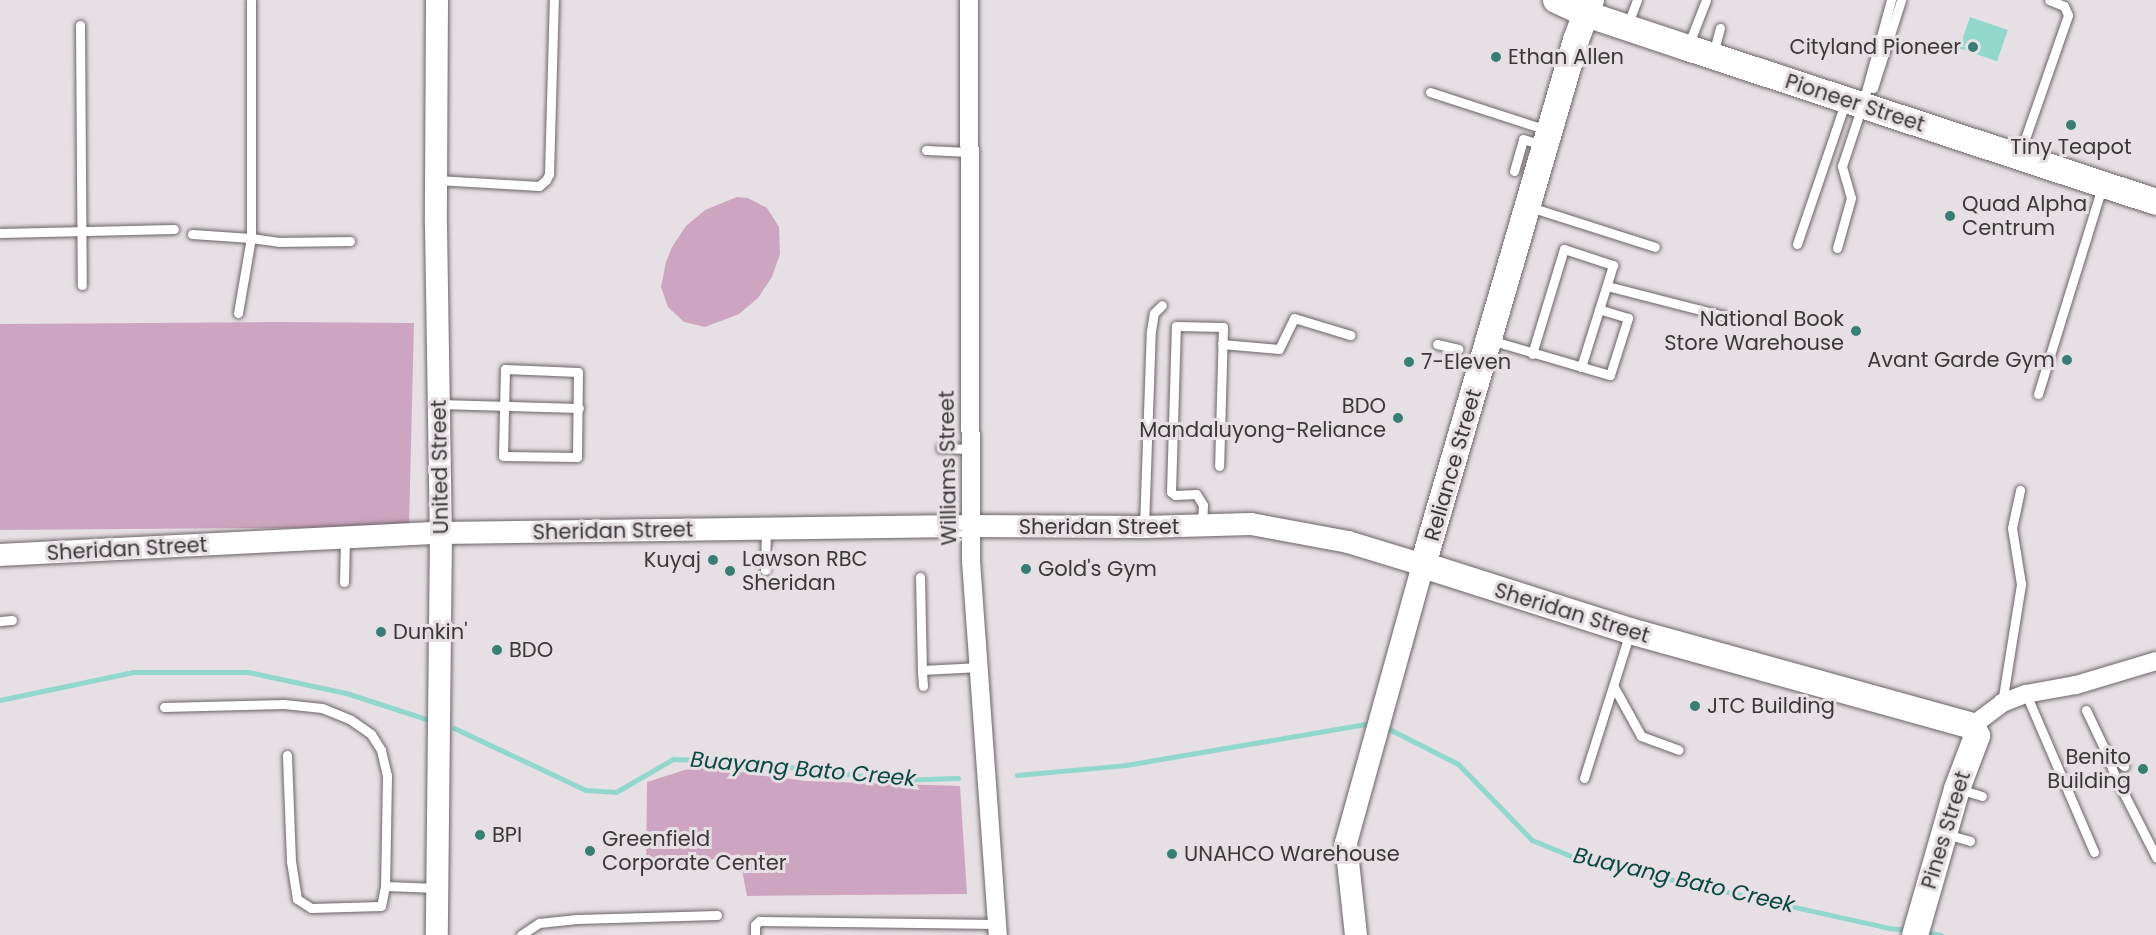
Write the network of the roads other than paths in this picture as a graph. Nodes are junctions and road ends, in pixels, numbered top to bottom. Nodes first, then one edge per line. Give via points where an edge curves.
1 (251, 0) edge
2 (437, 0) edge
3 (554, 0) edge
4 (969, 0) edge
5 (1556, 0) edge
6 (1637, 0) edge
7 (1706, 0) edge
8 (1891, 0) edge
9 (1901, 0) edge
10 (2049, 0) edge
11 (1588, 7) edge
12 (80, 25) dead end
13 (1626, 27) junction
14 (1720, 28) dead end
15 (1688, 48) junction
16 (1712, 56) junction
17 (1430, 92) dead end
18 (1858, 104) junction
19 (1547, 138) junction
20 (926, 150) dead end
21 (969, 152) junction
22 (2018, 157) junction
23 (1514, 171) dead end
24 (436, 180) junction
25 (2103, 185) junction
26 (2156, 202) edge
27 (1528, 206) junction
28 (174, 229) dead end
29 (81, 231) junction
30 (0, 233) edge
31 (192, 234) dead end
32 (251, 238) junction
33 (350, 241) dead end
34 (1797, 244) dead end
35 (1655, 247) dead end
36 (1836, 248) dead end
37 (82, 285) dead end
38 (1607, 286) junction
39 (1162, 305) dead end
40 (1599, 309) junction
41 (238, 313) dead end
42 (1739, 320) dead end
43 (1350, 335) dead end
44 (1489, 340) junction
45 (1222, 344) junction
46 (1437, 344) dead end
47 (1453, 348) dead end
48 (1532, 354) junction
49 (1581, 367) junction
50 (2038, 394) dead end
51 (439, 404) junction
52 (503, 407) junction
53 (579, 408) junction
54 (941, 448) dead end
55 (969, 449) junction
56 (1219, 466) dead end
57 (2020, 490) dead end
58 (971, 526) junction
59 (1202, 526) junction
60 (1144, 527) junction
61 (766, 529) junction
62 (441, 533) junction
63 (345, 538) junction
64 (0, 555) edge
65 (1424, 565) junction
66 (765, 570) dead end
67 (920, 577) dead end
68 (344, 582) dead end
69 (12, 620) dead end
70 (0, 621) edge
71 (1630, 632) junction
72 (2156, 661) edge
73 (980, 667) junction
74 (922, 670) junction
75 (2156, 670) edge
76 (924, 687) dead end
77 (1614, 687) junction
78 (2027, 699) junction
79 (164, 707) dead end
80 (2001, 710) junction
81 (2086, 710) dead end
82 (1974, 731) junction
83 (1679, 750) dead end
84 (2105, 750) junction
85 (287, 756) dead end
86 (2124, 766) dead end
87 (1584, 778) dead end
88 (1957, 789) junction
89 (1982, 796) dead end
90 (1944, 834) junction
91 (1970, 841) dead end
92 (2094, 852) dead end
93 (2156, 857) edge
94 (385, 886) junction
95 (437, 888) junction
96 (717, 915) dead end
97 (998, 929) edge
98 (437, 935) edge
99 (521, 935) edge
100 (755, 935) edge
101 (1356, 935) edge
102 (1915, 935) edge

1 - 32 lane
2 - 24 street, United Street
3 - 24 lane via 546,180 539,186
4 - 21 street, Williams Street
5 - 11 main road, Pioneer Street
6 - 13 lane
7 - 15 lane
8 - 18 lane
9 - 18 lane
10 - 22 lane via 2064,6 2068,15
11 - 13 main road, Pioneer Street
11 - 19 main road, Reliance Street
12 - 29 lane
13 - 15 main road, Pioneer Street
14 - 16 lane
15 - 16 main road, Pioneer Street
16 - 18 main road, Pioneer Street
17 - 19 lane
18 - 22 main road, Pioneer Street
18 - 34 lane
18 - 36 lane via 1842,166 1851,198
19 - 23 lane via 1523,139
19 - 27 main road, Reliance Street
20 - 21 lane
21 - 55 street, Williams Street
22 - 25 main road, Pioneer Street
24 - 51 street, United Street
25 - 26 main road, Pioneer Street
25 - 50 lane
27 - 35 lane
27 - 44 main road, Reliance Street
28 - 29 lane
29 - 30 lane
29 - 37 lane
31 - 32 lane
32 - 33 lane via 279,242
32 - 41 lane
38 - 40 lane
38 - 42 lane
38 - 48 lane via 1613,265 1564,249
39 - 60 lane via 1154,313 1151,331
40 - 49 lane
40 - 49 lane via 1628,318 1610,375
43 - 45 lane via 1293,318 1281,347 1275,351
44 - 48 lane
44 - 65 main road, Reliance Street
45 - 56 lane
45 - 59 lane via 1223,327 1176,326 1171,492 1196,494 1200,498
46 - 47 lane
48 - 49 lane
51 - 52 lane
51 - 62 street, United Street
52 - 53 lane
52 - 53 lane via 505,369 576,371
52 - 53 lane via 503,456 575,458
54 - 55 lane
55 - 58 street, Williams Street
57 - 80 lane via 2012,528 2021,584
58 - 60 street, Sheridan Street
58 - 61 street, Sheridan Street
58 - 73 street, Williams Street
59 - 60 street, Sheridan Street
59 - 65 street, Sheridan Street via 1251,524 1348,542
61 - 62 street, Sheridan Street
61 - 66 lane
62 - 63 street, Sheridan Street
62 - 95 street, United Street
63 - 64 street, Sheridan Street
63 - 68 lane
65 - 71 main road, Sheridan Street
65 - 101 street, Reliance Street via 1346,843
67 - 74 lane
69 - 70 lane
71 - 77 lane
71 - 82 main road, Sheridan Street
72 - 78 street
73 - 74 lane
73 - 97 street, Williams Street
74 - 76 lane
75 - 78 street via 2079,694
77 - 83 lane via 1641,736
77 - 87 lane
78 - 80 street
78 - 92 lane
79 - 94 lane via 284,704 322,708 371,734 381,750 387,775
80 - 82 street
81 - 84 lane
82 - 88 main road, Pines Street
84 - 86 lane
84 - 93 lane
85 - 94 lane via 291,861 297,899 310,908 381,906
88 - 89 lane
88 - 90 main road, Pines Street
90 - 91 lane
90 - 102 main road, Pines Street
94 - 95 lane
95 - 98 street, United Street
96 - 99 lane via 577,919 539,923
97 - 100 lane via 759,921

